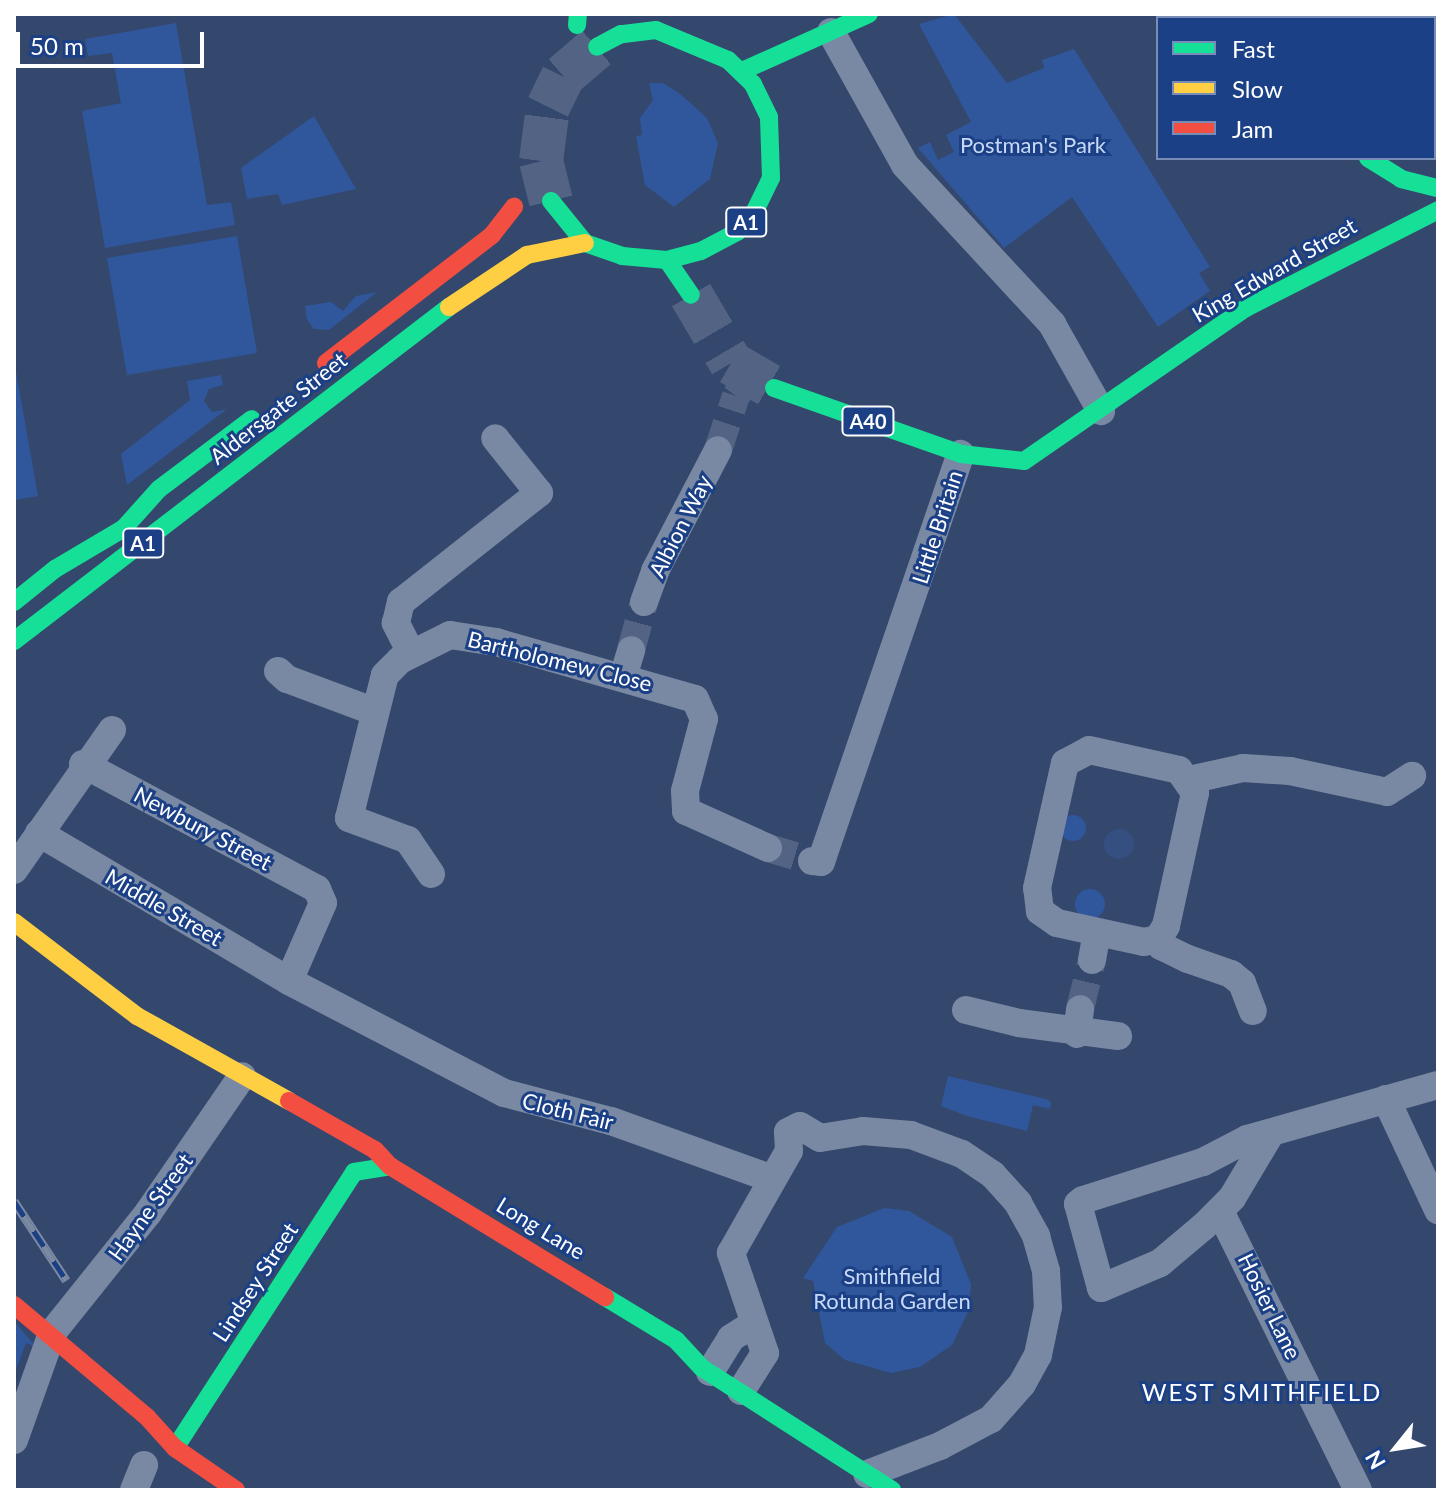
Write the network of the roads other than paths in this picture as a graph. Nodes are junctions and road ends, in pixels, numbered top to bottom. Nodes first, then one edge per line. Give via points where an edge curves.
1 (869, 14) edge
2 (651, 22) edge
3 (831, 32) junction
4 (597, 47) tunnel mouth
5 (742, 71) junction
6 (1371, 160) edge
7 (1438, 188) edge
8 (551, 201) tunnel mouth
9 (514, 207) dead end
10 (1438, 210) edge
11 (585, 243) junction
12 (667, 260) junction
13 (691, 295) tunnel mouth
14 (311, 376) dead end
15 (774, 388) tunnel mouth
16 (263, 411) dead end
17 (1101, 411) junction
18 (495, 438) dead end
19 (718, 450) tunnel mouth
20 (961, 454) junction
21 (14, 602) edge
22 (644, 602) tunnel mouth
23 (14, 641) edge
24 (411, 653) junction
25 (278, 671) dead end
26 (373, 711) junction
27 (112, 730) dead end
28 (83, 764) junction
29 (1412, 776) dead end
30 (1189, 780) junction
31 (39, 833) junction
32 (768, 848) tunnel mouth
33 (812, 861) dead end
34 (14, 870) edge
35 (431, 874) dead end
36 (14, 922) edge
37 (1097, 932) junction
38 (1158, 939) junction
39 (1092, 960) tunnel mouth
40 (289, 981) junction
41 (966, 1010) dead end
42 (1253, 1011) dead end
43 (1118, 1036) dead end
44 (242, 1076) junction
45 (1438, 1085) edge
46 (1386, 1099) junction
47 (341, 1135) junction
48 (1269, 1136) junction
49 (390, 1166) junction
50 (354, 1172) junction
51 (770, 1178) junction
52 (1438, 1210) edge
53 (1220, 1211) junction
54 (14, 1305) edge
55 (753, 1324) junction
56 (52, 1333) junction
57 (710, 1372) junction
58 (741, 1391) junction
59 (14, 1440) edge
60 (175, 1448) junction
61 (867, 1474) junction
62 (236, 1490) edge
63 (892, 1490) edge
64 (1358, 1490) edge

1 - 3 main road
2 - 4 main road, A1
2 - 5 main road, A1
3 - 5 main road
3 - 17 street via 905,165 1052,324
5 - 12 main road, A1 via 769,117 771,178 753,215 737,232 701,251
6 - 7 main road via 1401,179
8 - 11 main road
9 - 14 main road, Aldersgate Street via 492,235
10 - 17 main road, King Edward Street / A40 via 1246,308
11 - 12 main road, A1 via 634,259
11 - 23 main road, Aldersgate Street / A1 via 527,255 492,274
12 - 13 main road
15 - 20 main road, A40
16 - 21 main road, Aldersgate Street / A1 via 159,489 124,528 55,569
17 - 20 main road, Little Britain / A40 via 1024,461
18 - 24 street via 539,493 401,602 396,623
19 - 22 street, Albion Way
20 - 33 street, Little Britain via 821,862
24 - 26 street, Bartholomew Close via 385,675
24 - 32 street, Bartholomew Close via 450,635 464,636 627,663 695,699 704,719 685,791 686,811
25 - 26 street
26 - 35 street, Bartholomew Close via 349,818 408,840
27 - 28 street
28 - 31 street
28 - 40 street, Newbury Street via 321,895 323,903
29 - 30 street via 1387,792 1290,771 1243,768
30 - 37 street via 1179,770 1089,750 1065,763 1037,888 1040,911 1057,923
30 - 38 street via 1195,793 1166,926
31 - 34 street
31 - 40 street, Middle Street
36 - 44 main road, Long Lane via 137,1016
37 - 38 street via 1144,942
37 - 39 street
38 - 42 street via 1161,946 1188,959 1231,974 1242,983
40 - 51 street, Cloth Fair via 526,1103 611,1121
41 - 43 street via 1079,1021
44 - 47 main road, Long Lane
44 - 56 street, Hayne Street via 148,1213
45 - 46 street
46 - 48 street
46 - 52 street
47 - 49 main road, Long Lane via 375,1150
47 - 50 main road
48 - 53 street
48 - 53 street via 1247,1139 1203,1162 1078,1204 1105,1289 1160,1263
49 - 50 main road
49 - 57 main road, Long Lane via 676,1340
50 - 60 main road, Lindsey Street
51 - 55 street via 731,1253
51 - 61 street via 789,1151 804,1156 820,1138 876,1131 911,1135 962,1154 993,1175 1029,1218 1046,1271 1048,1307 1038,1355 1004,1408 964,1434
53 - 64 street, Hosier Lane
54 - 56 main road
55 - 57 street via 731,1338
55 - 58 street via 765,1353
56 - 59 street, Hayne Street
56 - 60 main road
57 - 58 main road
58 - 61 main road
60 - 62 main road
61 - 63 main road

